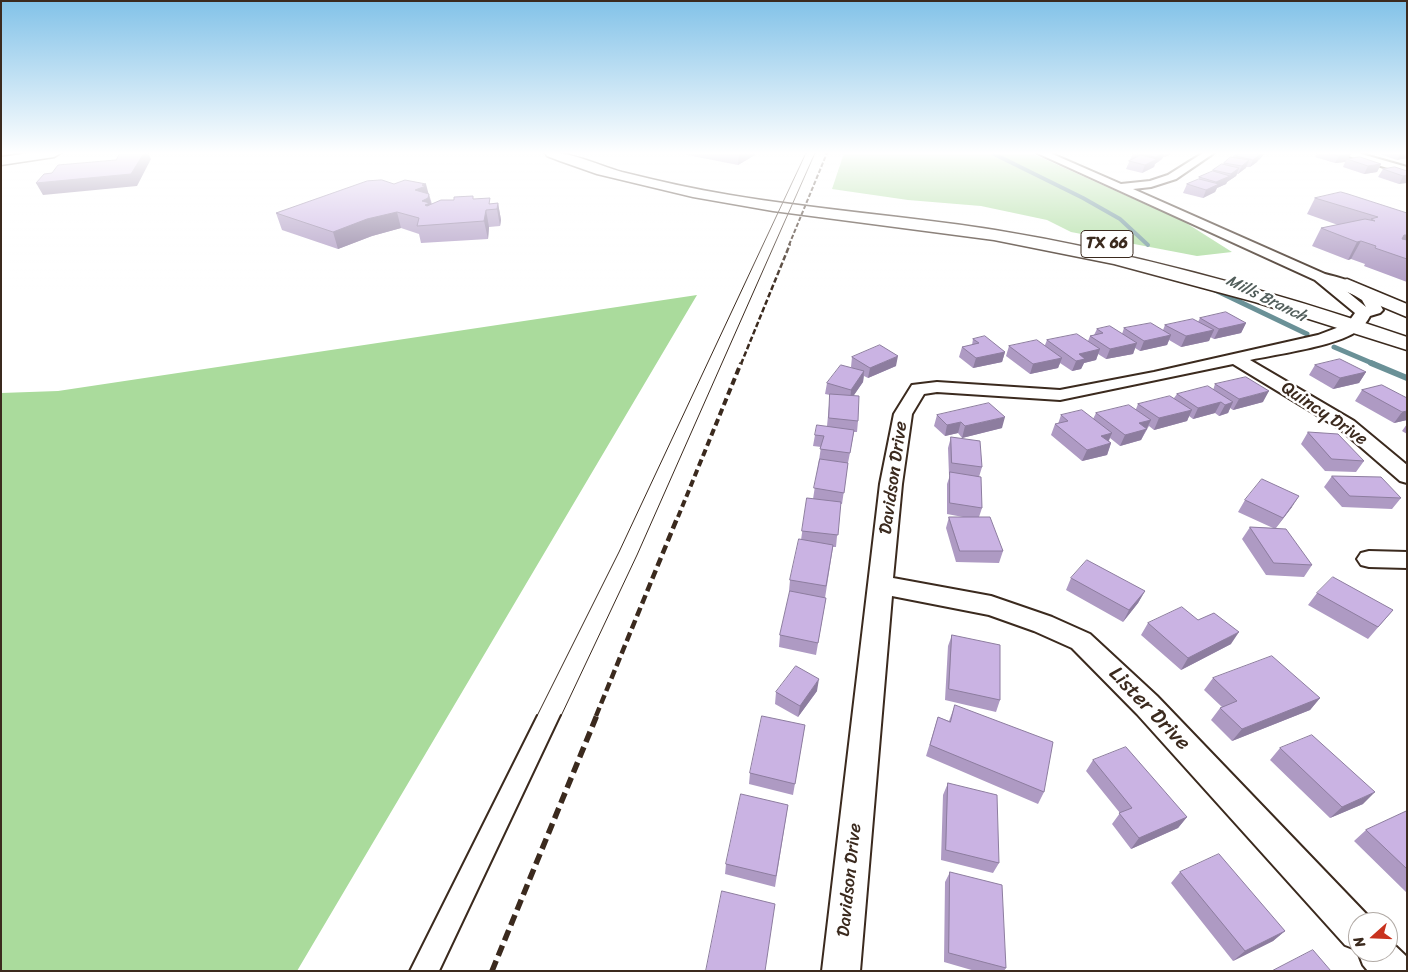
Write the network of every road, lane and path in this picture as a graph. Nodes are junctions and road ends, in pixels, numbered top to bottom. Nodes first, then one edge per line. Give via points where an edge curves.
1 (721, 198) edge
2 (784, 198) edge
3 (1144, 198) edge
4 (1320, 277) junction
5 (1347, 285) junction
6 (1407, 311) edge
7 (1359, 319) junction
8 (1407, 326) edge
9 (1407, 344) edge
10 (1236, 359) junction
11 (1407, 476) edge
12 (1369, 559) dead end
13 (1407, 560) edge
14 (880, 585) junction
15 (1348, 921) edge
16 (841, 971) edge

1 - 7 main road, TX 66 via 977,232 1076,250
2 - 7 main road, TX 66 via 945,216 1087,240 1209,269
3 - 4 street
4 - 5 street
4 - 7 street
5 - 6 main road
5 - 7 street via 1367,296 1374,305 1375,310
7 - 8 main road, TX 66
7 - 9 main road, TX 66
7 - 10 street, Davidson Drive via 1344,332
10 - 11 street, Quincy Drive via 1347,425
10 - 14 street, Davidson Drive via 1060,394 937,386 918,389 903,414 891,484
12 - 13 street
14 - 15 street, Lister Drive via 991,606 1081,641 1147,705
14 - 16 street, Davidson Drive

